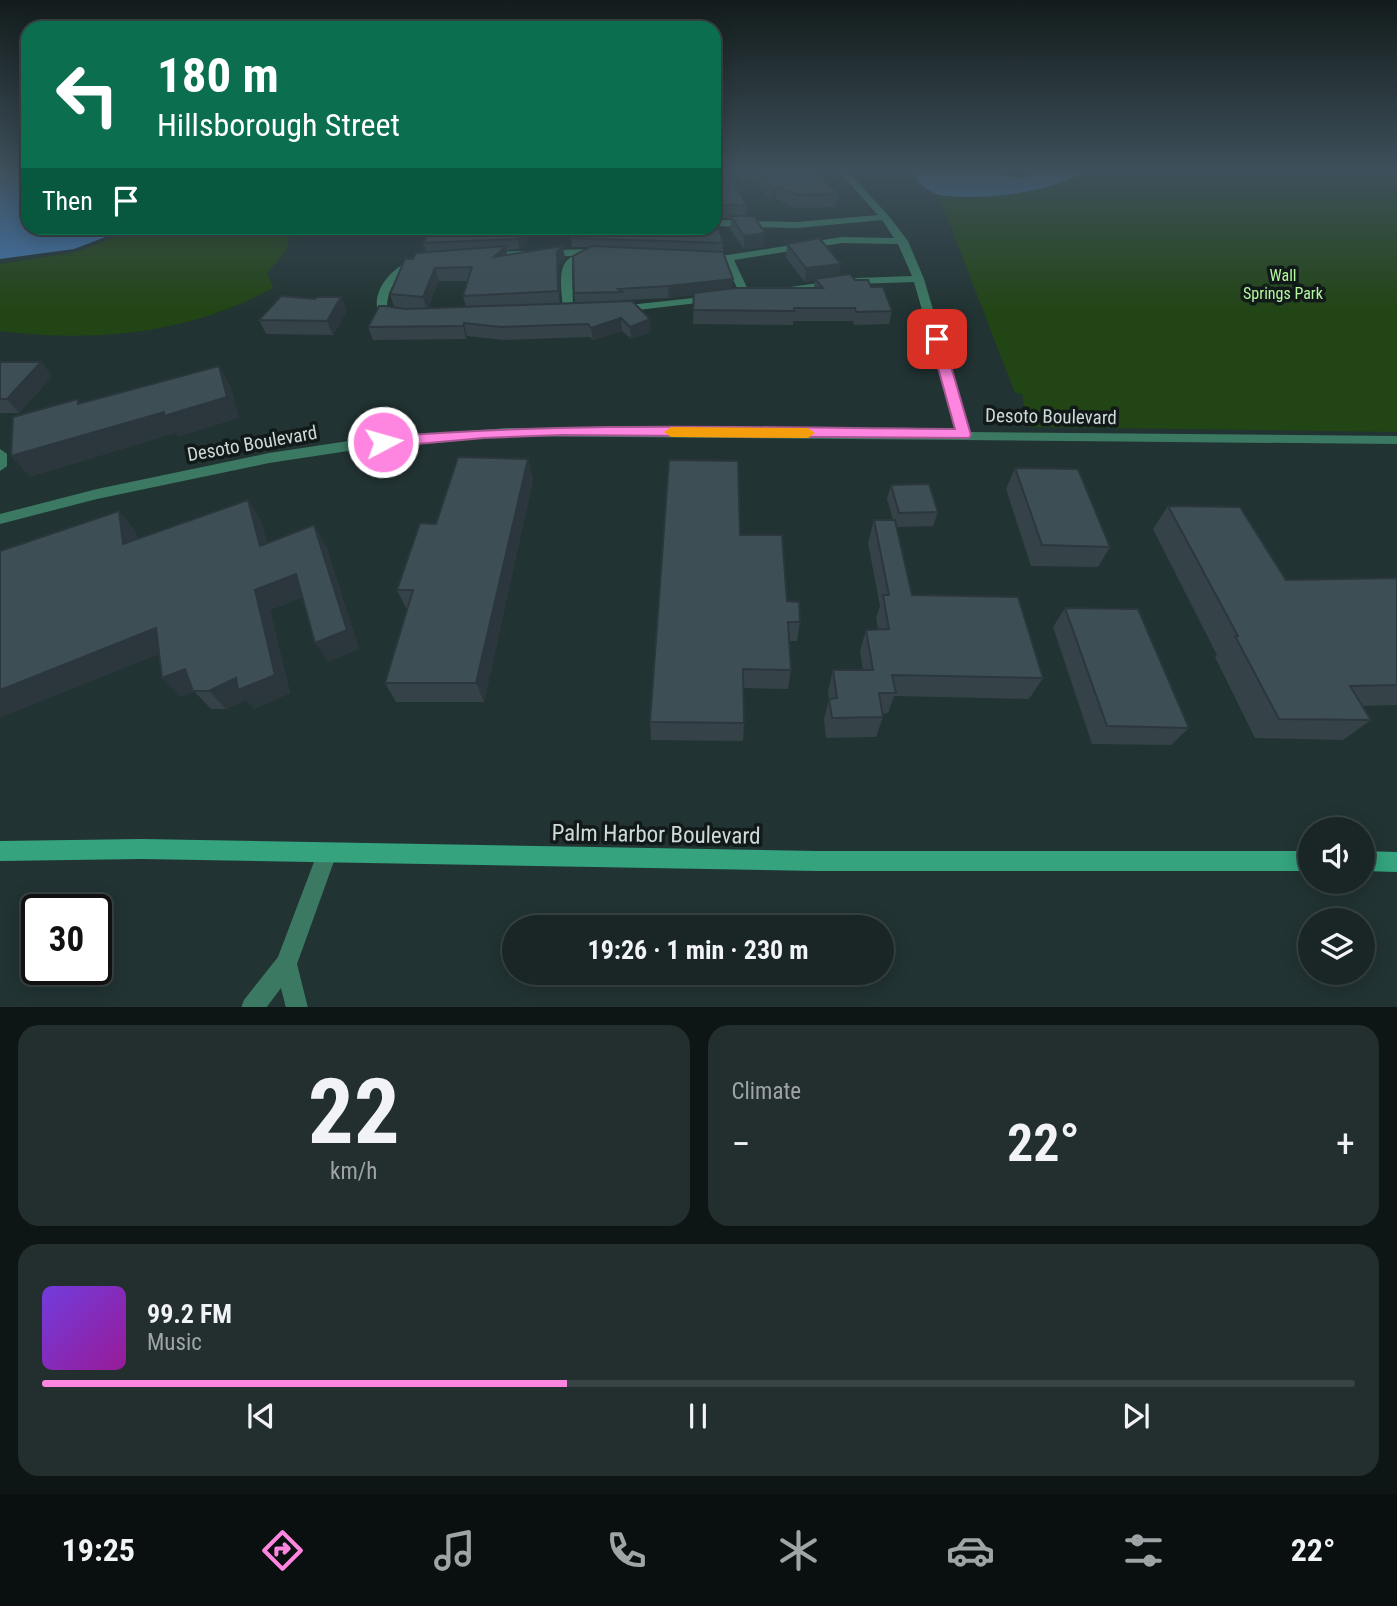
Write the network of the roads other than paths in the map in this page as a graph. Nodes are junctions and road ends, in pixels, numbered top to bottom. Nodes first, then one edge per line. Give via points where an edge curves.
1 (885, 217) joint
2 (721, 223) edge
3 (903, 242) junction
4 (476, 256) edge
5 (700, 257) edge
6 (728, 258) junction
7 (432, 259) edge
8 (919, 279) junction
9 (782, 291) edge
10 (732, 296) edge
11 (718, 298) edge
12 (568, 309) junction
13 (555, 310) edge
14 (582, 310) edge
15 (609, 311) edge
16 (410, 315) edge
17 (964, 435) junction
18 (1397, 440) edge
19 (0, 454) edge
20 (0, 466) edge
21 (0, 519) edge
22 (0, 850) edge
23 (327, 853) junction
24 (1298, 861) edge
25 (1375, 861) edge
26 (1397, 862) edge
27 (286, 964) junction
28 (252, 1007) edge
29 (297, 1007) edge

1 - 2 street via 797,225
1 - 3 street
3 - 6 street via 842,240
3 - 8 street
4 - 12 street via 598,253 579,256 568,265
5 - 6 street
6 - 10 street via 751,294
7 - 16 street via 406,265 383,293 382,310
8 - 9 street via 855,281
8 - 17 street
11 - 15 street
12 - 13 street
12 - 14 street
17 - 18 street, Desoto Boulevard
17 - 21 street, Desoto Boulevard via 561,430 438,436 256,460
19 - 20 street
22 - 23 main road, Palm Harbor Boulevard
23 - 24 main road, Palm Harbor Boulevard via 817,861
23 - 27 street
25 - 26 main road
27 - 28 street
27 - 29 street

